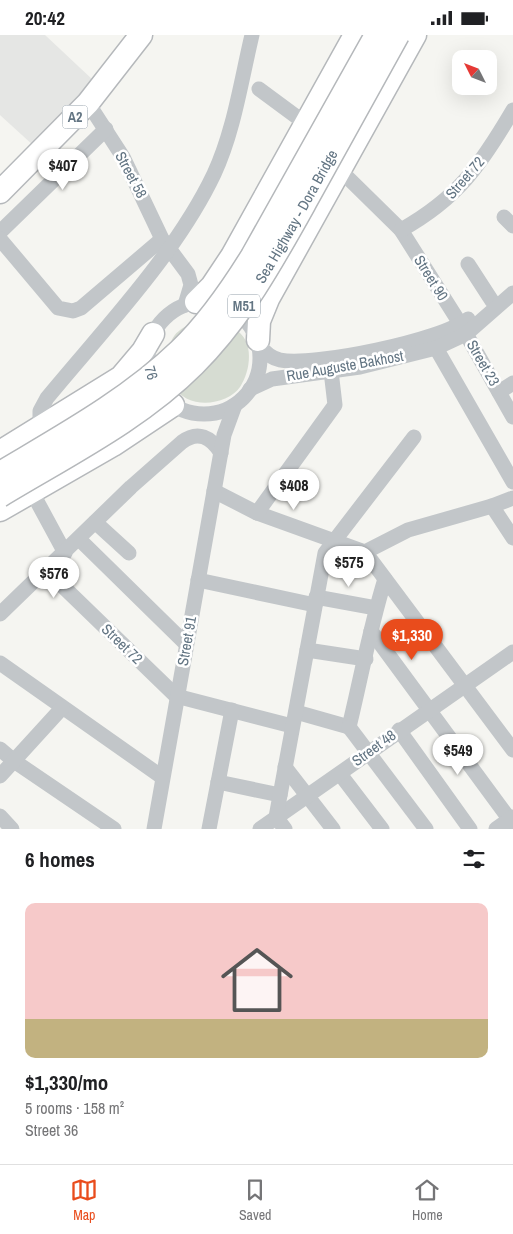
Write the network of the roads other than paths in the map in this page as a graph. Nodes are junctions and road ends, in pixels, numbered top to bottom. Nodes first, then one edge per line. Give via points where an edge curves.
1 (142, 35) edge
2 (252, 35) edge
3 (355, 35) edge
4 (376, 35) edge
5 (398, 35) edge
6 (414, 35) edge
7 (259, 89) dead end
8 (88, 103) junction
9 (513, 110) edge
10 (306, 123) junction
11 (106, 129) junction
12 (341, 171) junction
13 (0, 192) edge
14 (401, 230) junction
15 (0, 232) edge
16 (0, 239) edge
17 (165, 244) junction
18 (232, 256) junction
19 (468, 264) dead end
20 (513, 281) edge
21 (276, 285) junction
22 (513, 293) edge
23 (492, 301) junction
24 (190, 303) junction
25 (464, 330) junction
26 (153, 334) junction
27 (258, 343) junction
28 (436, 348) junction
29 (330, 371) junction
30 (513, 383) edge
31 (250, 389) junction
32 (499, 392) junction
33 (235, 405) junction
34 (179, 409) junction
35 (513, 417) edge
36 (40, 427) junction
37 (414, 437) dead end
38 (173, 449) junction
39 (0, 452) edge
40 (221, 453) junction
41 (0, 473) edge
42 (513, 482) edge
43 (214, 491) junction
44 (32, 492) junction
45 (0, 496) edge
46 (513, 498) edge
47 (492, 506) junction
48 (0, 510) edge
49 (257, 513) junction
50 (96, 522) junction
51 (513, 538) edge
52 (79, 539) junction
53 (332, 542) junction
54 (365, 552) junction
55 (65, 553) junction
56 (129, 553) dead end
57 (47, 571) junction
58 (386, 579) junction
59 (198, 580) junction
60 (316, 601) junction
61 (376, 608) junction
62 (0, 614) edge
63 (371, 631) junction
64 (186, 644) junction
65 (307, 650) junction
66 (513, 651) edge
67 (366, 659) junction
68 (0, 663) edge
69 (464, 684) junction
70 (176, 696) junction
71 (62, 708) junction
72 (232, 710) junction
73 (428, 710) junction
74 (294, 719) junction
75 (349, 727) junction
76 (399, 730) junction
77 (0, 749) edge
78 (513, 750) edge
79 (368, 753) junction
80 (14, 761) junction
81 (285, 767) junction
82 (340, 774) junction
83 (0, 776) edge
84 (162, 777) junction
85 (218, 783) junction
86 (280, 795) junction
87 (308, 797) junction
88 (0, 816) edge
89 (512, 820) edge
90 (281, 823) edge
91 (12, 829) edge
92 (114, 829) edge
93 (154, 829) edge
94 (209, 829) edge
95 (260, 829) edge
96 (333, 829) edge
97 (382, 829) edge
98 (426, 829) edge
99 (470, 829) edge
100 (496, 829) edge

1 - 8 highway, A2
2 - 17 street via 224,147 198,205
3 - 10 highway
4 - 41 highway, Sea Highway - Dora Bridge / M51, bridge via 252,256 207,321 150,376 87,421
5 - 45 highway, Sea Highway - Dora Bridge / M51, bridge via 264,278 224,333 154,399
6 - 12 highway
7 - 10 street
8 - 11 street, Street 58
8 - 13 highway, A2
9 - 14 street, Street 72 via 465,183 445,202
10 - 18 highway
11 - 15 street
11 - 17 street, Street 58
12 - 14 street, Street 90
12 - 21 highway
14 - 25 street, Street 90
16 - 17 street via 58,308 73,311
17 - 24 street, Street 58 via 182,265 191,285
17 - 36 street via 46,398 40,411
18 - 21 highway via 236,277 247,287 262,290
18 - 24 highway via 216,281
19 - 23 street
20 - 23 street, Rue Auguste Bakhost
21 - 27 highway via 261,315
22 - 25 street, Rue Auguste Bakhost
23 - 25 street, Rue Auguste Bakhost
24 - 26 street via 166,316
24 - 27 street via 209,301 234,310 244,318
25 - 27 street, Rue Auguste Bakhost via 330,358 281,360 268,355
25 - 28 street, Rue Auguste Bakhost
25 - 32 street, Street 23
26 - 34 street, 76 via 147,360 149,373 162,397
26 - 36 highway via 122,377
27 - 31 street via 259,368
28 - 29 street, Rue Auguste Bakhost via 381,363
28 - 42 street
29 - 31 street, Rue Auguste Bakhost via 272,379
29 - 49 street via 335,405
30 - 32 street
31 - 33 street
32 - 35 street, Street 23
33 - 34 street via 211,414
33 - 40 street, Street 91
34 - 38 street via 184,430
34 - 44 highway
36 - 39 highway
37 - 53 street
38 - 40 street via 187,439 201,435 214,443
38 - 50 street
40 - 43 street, Street 91
43 - 49 street
43 - 59 street, Street 91
44 - 48 highway
44 - 55 street
46 - 47 street
47 - 51 street
47 - 54 street via 408,530
49 - 53 street
50 - 52 street
50 - 56 street
52 - 55 street
52 - 64 street
53 - 54 street
53 - 60 street via 325,553
54 - 58 street
55 - 57 street
57 - 62 street
57 - 70 street, Street 72
58 - 61 street
58 - 69 street
59 - 60 street
59 - 64 street, Street 91
60 - 61 street
60 - 65 street
61 - 63 street
63 - 67 street
63 - 73 street
64 - 70 street, Street 91
65 - 67 street
65 - 74 street
66 - 69 street, Street 48
67 - 75 street
68 - 71 street
69 - 73 street, Street 48
69 - 78 street
70 - 72 street
70 - 84 street, Street 91
71 - 80 street
71 - 84 street
72 - 74 street
72 - 85 street
73 - 76 street, Street 48
73 - 89 street
74 - 75 street
74 - 81 street
75 - 79 street
76 - 79 street, Street 48
76 - 99 street
77 - 80 street
79 - 82 street, Street 48
79 - 98 street
80 - 83 street
80 - 92 street
81 - 86 street
81 - 87 street
82 - 87 street, Street 48
82 - 97 street
84 - 93 street, Street 91
85 - 86 street
85 - 94 street
86 - 90 street
87 - 90 street, Street 48
87 - 96 street
88 - 91 street
89 - 100 street
90 - 95 street, Street 48

